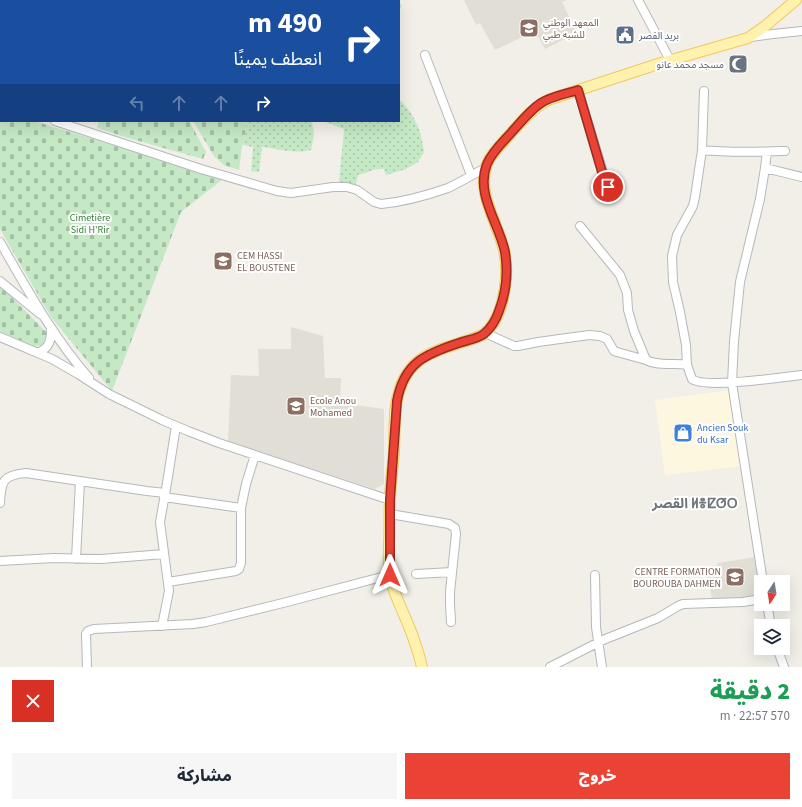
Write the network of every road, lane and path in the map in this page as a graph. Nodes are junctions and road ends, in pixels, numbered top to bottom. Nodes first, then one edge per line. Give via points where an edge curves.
1 (638, 0) edge
2 (796, 0) edge
3 (802, 31) edge
4 (748, 38) junction
5 (425, 55) dead end
6 (670, 60) junction
7 (578, 90) junction
8 (704, 91) dead end
9 (58, 122) edge
10 (702, 150) junction
11 (785, 151) dead end
12 (767, 152) junction
13 (486, 168) junction
14 (765, 168) junction
15 (471, 175) junction
16 (802, 177) edge
17 (612, 195) dead end
18 (580, 226) dead end
19 (0, 242) edge
20 (0, 281) edge
21 (45, 318) junction
22 (51, 328) junction
23 (485, 333) junction
24 (0, 337) edge
25 (38, 353) junction
26 (646, 360) junction
27 (687, 365) junction
28 (802, 374) edge
29 (732, 383) junction
30 (98, 388) junction
31 (176, 426) junction
32 (255, 455) junction
33 (2, 481) edge
34 (80, 481) junction
35 (165, 495) junction
36 (390, 500) junction
37 (0, 503) edge
38 (240, 508) junction
39 (390, 514) junction
40 (164, 554) junction
41 (76, 558) junction
42 (0, 561) edge
43 (452, 572) junction
44 (416, 574) dead end
45 (390, 575) junction
46 (595, 575) dead end
47 (762, 575) edge
48 (168, 582) junction
49 (754, 600) edge
50 (451, 622) dead end
51 (162, 626) junction
52 (598, 643) junction
53 (780, 655) edge
54 (87, 667) edge
55 (422, 667) edge
56 (550, 667) edge
57 (602, 667) edge
58 (784, 667) edge

1 - 6 street
2 - 4 main road
3 - 4 street
4 - 6 main road
5 - 15 street
6 - 7 main road
7 - 13 main road via 541,103 496,150
7 - 17 street via 602,172
8 - 10 street
9 - 15 street via 201,169 285,192 347,186 381,204 447,188
10 - 12 street
10 - 27 street via 693,206 677,235 672,256 673,282 686,345
11 - 12 street
12 - 14 street
13 - 15 street
13 - 23 main road via 486,197 499,232 506,267 505,290 500,310
14 - 16 street
14 - 29 street via 740,282
18 - 26 street via 620,275 634,331
19 - 21 street
20 - 21 street
21 - 22 street
22 - 25 street via 48,347
22 - 30 street
23 - 26 street via 514,346 589,335 600,336 617,352
23 - 36 main road via 432,353 420,360 406,375 397,401
24 - 25 street
25 - 30 street via 78,374
26 - 27 street via 657,364
27 - 29 street via 694,381
28 - 29 street
29 - 47 street
30 - 31 street
31 - 32 street
31 - 35 street
32 - 36 street
32 - 38 street
33 - 34 street via 8,476 26,473
33 - 37 street
34 - 35 street
34 - 41 street
35 - 38 street
35 - 40 street via 160,522
36 - 39 main road
38 - 48 street via 239,569
39 - 43 street via 449,524 455,528
39 - 45 main road
40 - 41 street
40 - 48 street
41 - 42 street
43 - 44 street
43 - 50 street
45 - 51 street via 206,622
45 - 55 main road via 392,588 414,638
46 - 52 street
48 - 51 street via 169,591
49 - 52 street via 683,604 658,618
51 - 54 street via 90,629 86,634
52 - 56 street
52 - 57 street
53 - 58 street

